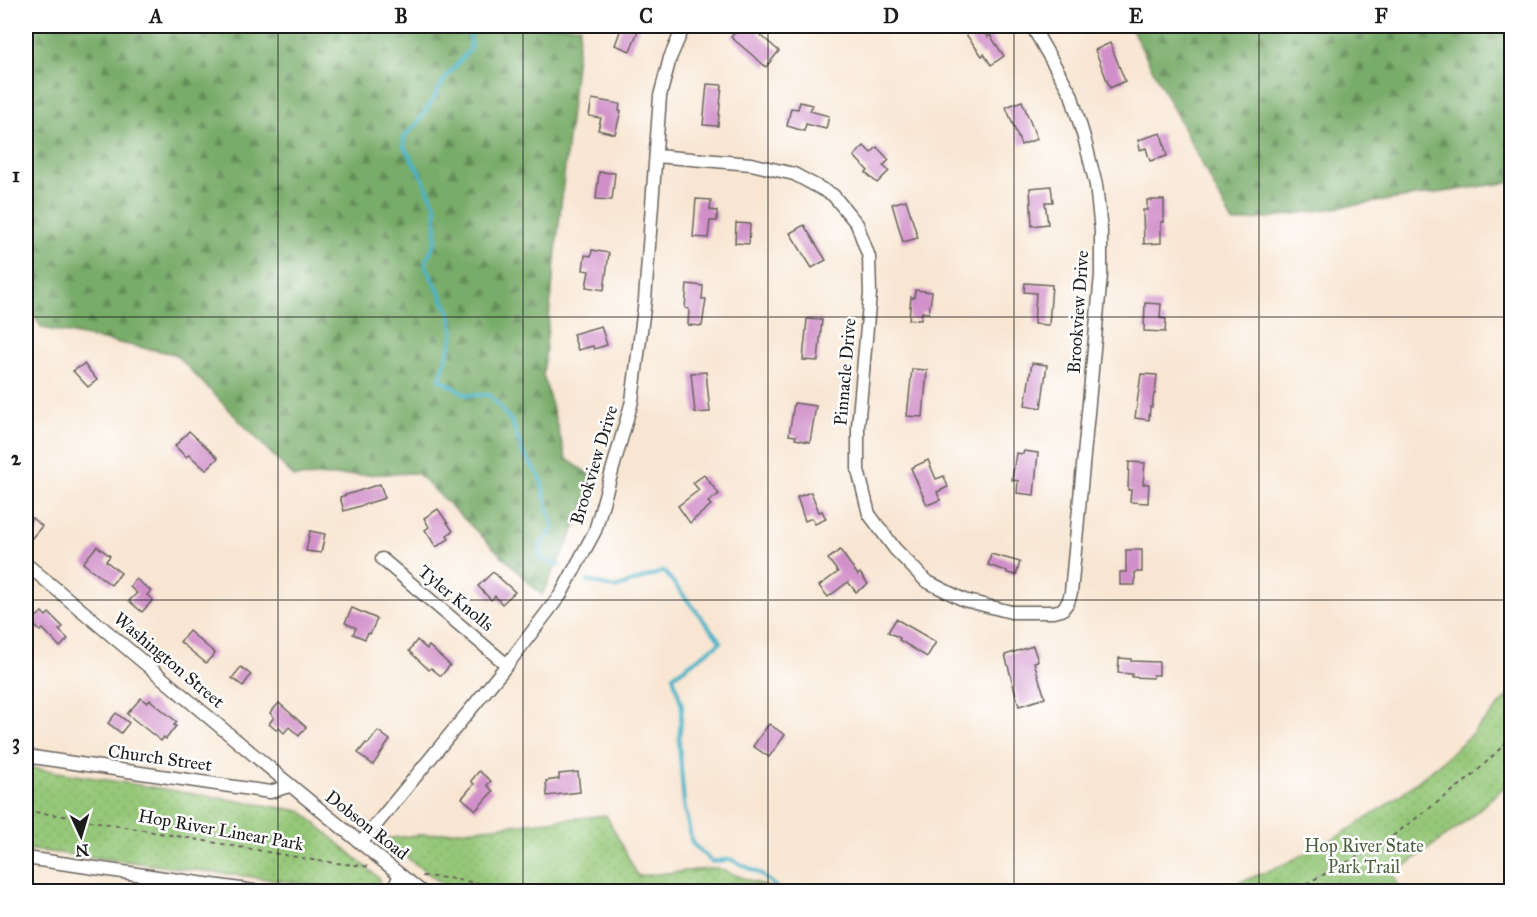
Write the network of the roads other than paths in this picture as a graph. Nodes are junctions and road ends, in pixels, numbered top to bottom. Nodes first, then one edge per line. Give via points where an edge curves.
1 (684, 26) edge
2 (1032, 26) edge
3 (656, 156) junction
4 (382, 559) dead end
5 (26, 564) edge
6 (1062, 610) joint
7 (507, 665) junction
8 (26, 756) edge
9 (289, 786) junction
10 (362, 843) junction
11 (26, 858) edge
12 (400, 875) junction
13 (261, 891) edge
14 (392, 891) edge
15 (422, 891) edge

1 - 3 street, Brookview Drive via 660,96
2 - 6 street, Brookview Drive via 1071,94 1096,185 1101,231 1101,275 1072,581 1068,603
3 - 6 street, Pinnacle Drive via 751,164 783,171 833,195 857,224 869,256 870,294 858,427 858,470 869,514 926,581 964,600 1011,612
3 - 7 street, Brookview Drive via 645,300 632,401 613,474 595,531 561,594
4 - 7 street, Tyler Knolls
5 - 9 street, Washington Street
7 - 10 street, Brookview Drive
8 - 9 street, Church Street via 270,792
9 - 10 street, Dobson Road
10 - 12 street, Dobson Road
11 - 13 street
12 - 14 street
12 - 15 street, Dobson Road

